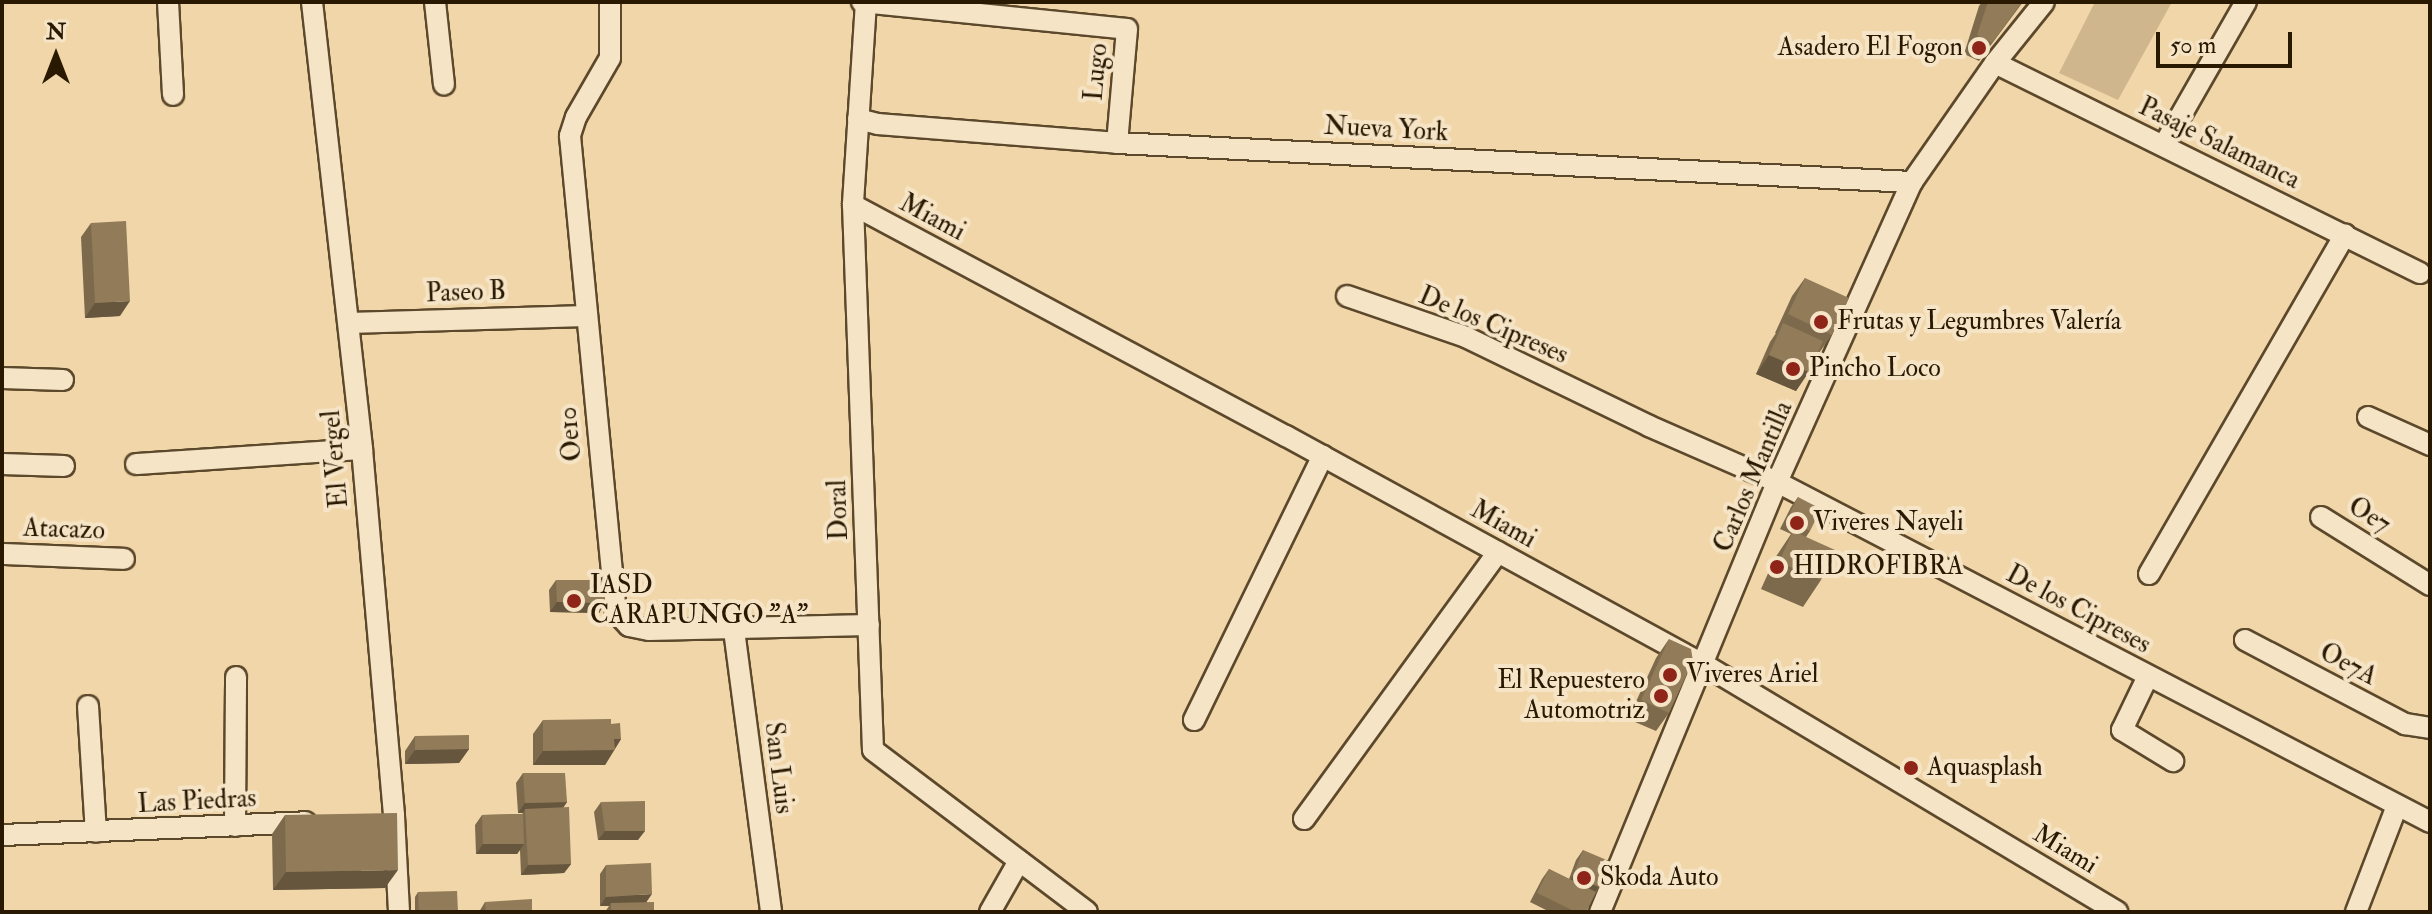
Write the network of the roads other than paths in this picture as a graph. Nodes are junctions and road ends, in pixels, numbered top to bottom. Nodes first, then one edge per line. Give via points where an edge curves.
1 (168, 2) edge
2 (312, 2) edge
3 (435, 2) edge
4 (610, 2) edge
5 (864, 2) edge
6 (2044, 2) edge
7 (2246, 2) edge
8 (1995, 63) junction
9 (444, 85) dead end
10 (173, 95) dead end
11 (858, 119) junction
12 (1117, 143) junction
13 (2164, 145) junction
14 (1912, 182) junction
15 (853, 205) junction
16 (2345, 235) junction
17 (2420, 273) dead end
18 (1347, 296) dead end
19 (585, 316) junction
20 (350, 323) junction
21 (2, 378) edge
22 (63, 380) dead end
23 (2368, 417) dead end
24 (2430, 445) edge
25 (362, 449) junction
26 (1323, 456) junction
27 (2, 464) edge
28 (136, 464) dead end
29 (64, 466) dead end
30 (1777, 482) junction
31 (2321, 517) dead end
32 (1498, 552) junction
33 (2, 554) edge
34 (124, 559) dead end
35 (2149, 574) dead end
36 (2430, 585) edge
37 (869, 625) junction
38 (734, 630) junction
39 (2245, 640) dead end
40 (1703, 664) junction
41 (2148, 676) junction
42 (236, 677) dead end
43 (88, 706) dead end
44 (1194, 720) dead end
45 (2430, 728) edge
46 (2173, 761) dead end
47 (2397, 806) junction
48 (1304, 819) dead end
49 (330, 820) edge
50 (2430, 822) edge
51 (235, 826) junction
52 (96, 832) junction
53 (2, 835) edge
54 (1019, 861) junction
55 (399, 912) edge
56 (771, 912) edge
57 (990, 912) edge
58 (1087, 912) edge
59 (1600, 912) edge
60 (2117, 912) edge
61 (2356, 912) edge

1 - 10 street
2 - 20 street, El Vergel
3 - 9 street
4 - 19 street, Oe10 via 610,58 570,136
5 - 11 street, Doral
5 - 12 street, Lugo via 1127,29
6 - 8 street, Carlos Mantilla
7 - 13 street
8 - 13 street, Pasaje Salamanca
8 - 14 street, Carlos Mantilla
11 - 12 street, Nueva York
11 - 15 street, Doral
12 - 14 street, Nueva York
13 - 16 street, Pasaje Salamanca
14 - 30 street, Carlos Mantilla
15 - 26 street, Miami
15 - 37 street, Doral
16 - 17 street, Pasaje Salamanca
16 - 35 street
18 - 30 street, De los Cipreses via 1466,337
19 - 20 street, Paseo B
19 - 38 street, Oe10 via 616,612 629,626 649,630
20 - 25 street, El Vergel
21 - 22 street
23 - 24 street
25 - 28 street
25 - 55 street, El Vergel via 386,817
26 - 32 street, Miami
26 - 44 street
27 - 29 street
30 - 40 street, Carlos Mantilla
30 - 41 street, De los Cipreses
31 - 36 street, Oe7
32 - 40 street, Miami
32 - 48 street
33 - 34 street, Atacazo
37 - 38 street, Oe10
37 - 54 street, Doral via 873,750
38 - 56 street, San Luis
39 - 45 street, Oe7A via 2405,724
40 - 59 street, Carlos Mantilla
40 - 60 street, Miami
41 - 46 street via 2122,730
41 - 47 street, De los Cipreses
42 - 51 street
43 - 52 street
47 - 50 street, De los Cipreses
47 - 61 street
49 - 51 street, Las Piedras
51 - 52 street, Las Piedras
52 - 53 street, Las Piedras
54 - 57 street
54 - 58 street, Doral

